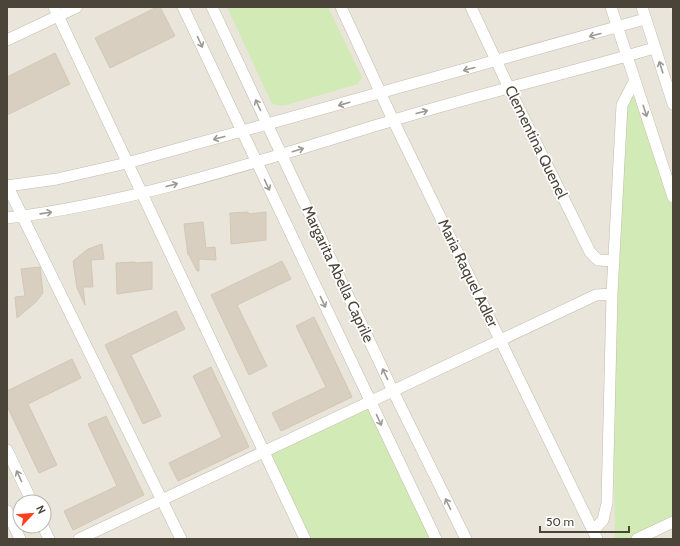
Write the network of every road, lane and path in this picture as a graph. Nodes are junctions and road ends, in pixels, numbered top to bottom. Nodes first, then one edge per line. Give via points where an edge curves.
1 (77, 7) edge
2 (183, 7) edge
3 (212, 7) edge
4 (341, 7) edge
5 (471, 7) edge
6 (611, 7) edge
7 (642, 7) edge
8 (56, 11) edge
9 (645, 19) junction
10 (618, 28) junction
11 (7, 40) edge
12 (654, 48) junction
13 (627, 56) junction
14 (498, 61) junction
15 (635, 80) junction
16 (509, 88) junction
17 (381, 94) junction
18 (673, 104) edge
19 (393, 120) junction
20 (268, 125) junction
21 (242, 132) junction
22 (282, 155) junction
23 (256, 162) junction
24 (127, 163) junction
25 (7, 186) edge
26 (142, 193) junction
27 (673, 197) edge
28 (22, 216) junction
29 (7, 218) edge
30 (614, 261) junction
31 (612, 294) junction
32 (500, 340) junction
33 (393, 391) junction
34 (370, 402) junction
35 (7, 450) edge
36 (264, 452) junction
37 (28, 494) edge
38 (162, 500) junction
39 (7, 511) edge
40 (673, 522) edge
41 (595, 535) edge
42 (20, 539) edge
43 (79, 539) edge
44 (181, 539) edge
45 (305, 539) edge
46 (436, 539) edge
47 (466, 539) edge
48 (638, 539) edge

1 - 8 street
2 -> 21 street, Margarita Abella Caprile
20 -> 3 street, Margarita Abella Caprile
4 - 17 street, Maria Raquel Adler
5 - 14 street, Clementina Quenel
6 - 10 street
7 - 9 street
8 - 11 street
8 - 24 street
9 - 10 street
9 - 12 street
10 - 13 street
10 -> 14 street
12 - 13 street
18 -> 12 street
13 - 15 street
13 - 16 street
14 - 16 street, Clementina Quenel
14 -> 17 street
15 -> 27 street
15 - 30 street via 622,105
19 -> 16 street
16 - 30 street, Clementina Quenel via 590,252 598,260
17 - 19 street, Maria Raquel Adler
17 -> 20 street
22 -> 19 street
19 - 32 street, Maria Raquel Adler
20 - 21 street
20 - 22 street, Margarita Abella Caprile
21 - 23 street, Margarita Abella Caprile
21 -> 24 street
22 - 23 street
33 -> 22 street, Margarita Abella Caprile
26 -> 23 street
23 -> 34 street, Margarita Abella Caprile
24 - 25 street via 57,179
24 - 26 street
25 - 28 street
28 -> 26 street via 60,211
26 - 36 street
28 - 29 street
28 - 38 street
30 - 31 street
31 - 32 street via 596,295
31 - 41 street via 607,503 603,520
32 - 33 street
32 - 41 street, Maria Raquel Adler
33 - 34 street
47 -> 33 street, Margarita Abella Caprile
34 - 36 street
34 -> 46 street, Margarita Abella Caprile
37 -> 35 street
36 - 38 street
36 - 45 street
38 - 43 street
38 - 44 street
39 - 42 street
40 - 48 street

